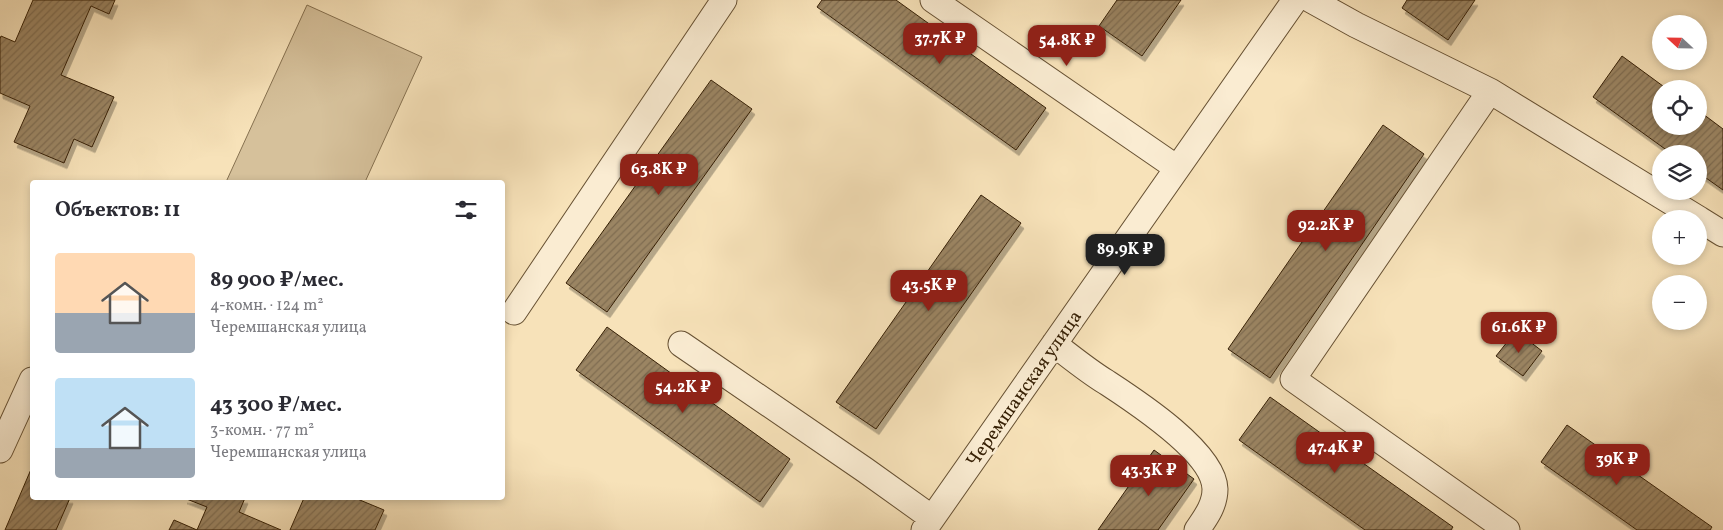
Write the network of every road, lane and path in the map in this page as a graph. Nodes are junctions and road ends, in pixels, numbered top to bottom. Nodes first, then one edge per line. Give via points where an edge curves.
1 (724, 0) edge
2 (933, 0) edge
3 (1295, 0) edge
4 (1311, 0) edge
5 (1490, 91) junction
6 (1177, 168) junction
7 (1684, 210) edge
8 (1707, 224) edge
9 (1723, 234) edge
10 (514, 312) dead end
11 (681, 344) dead end
12 (1054, 344) junction
13 (30, 384) edge
14 (0, 450) edge
15 (928, 524) edge
16 (1197, 530) edge
17 (1506, 530) edge

1 - 10 street
2 - 6 street
3 - 6 street, Черемшанская улица
4 - 5 street
5 - 7 street
5 - 17 street via 1293,379
6 - 12 street, Черемшанская улица
8 - 9 street
11 - 15 street via 865,470
12 - 15 street, Черемшанская улица
12 - 16 street via 1125,393 1181,438 1210,470 1215,488 1211,510
13 - 14 street

